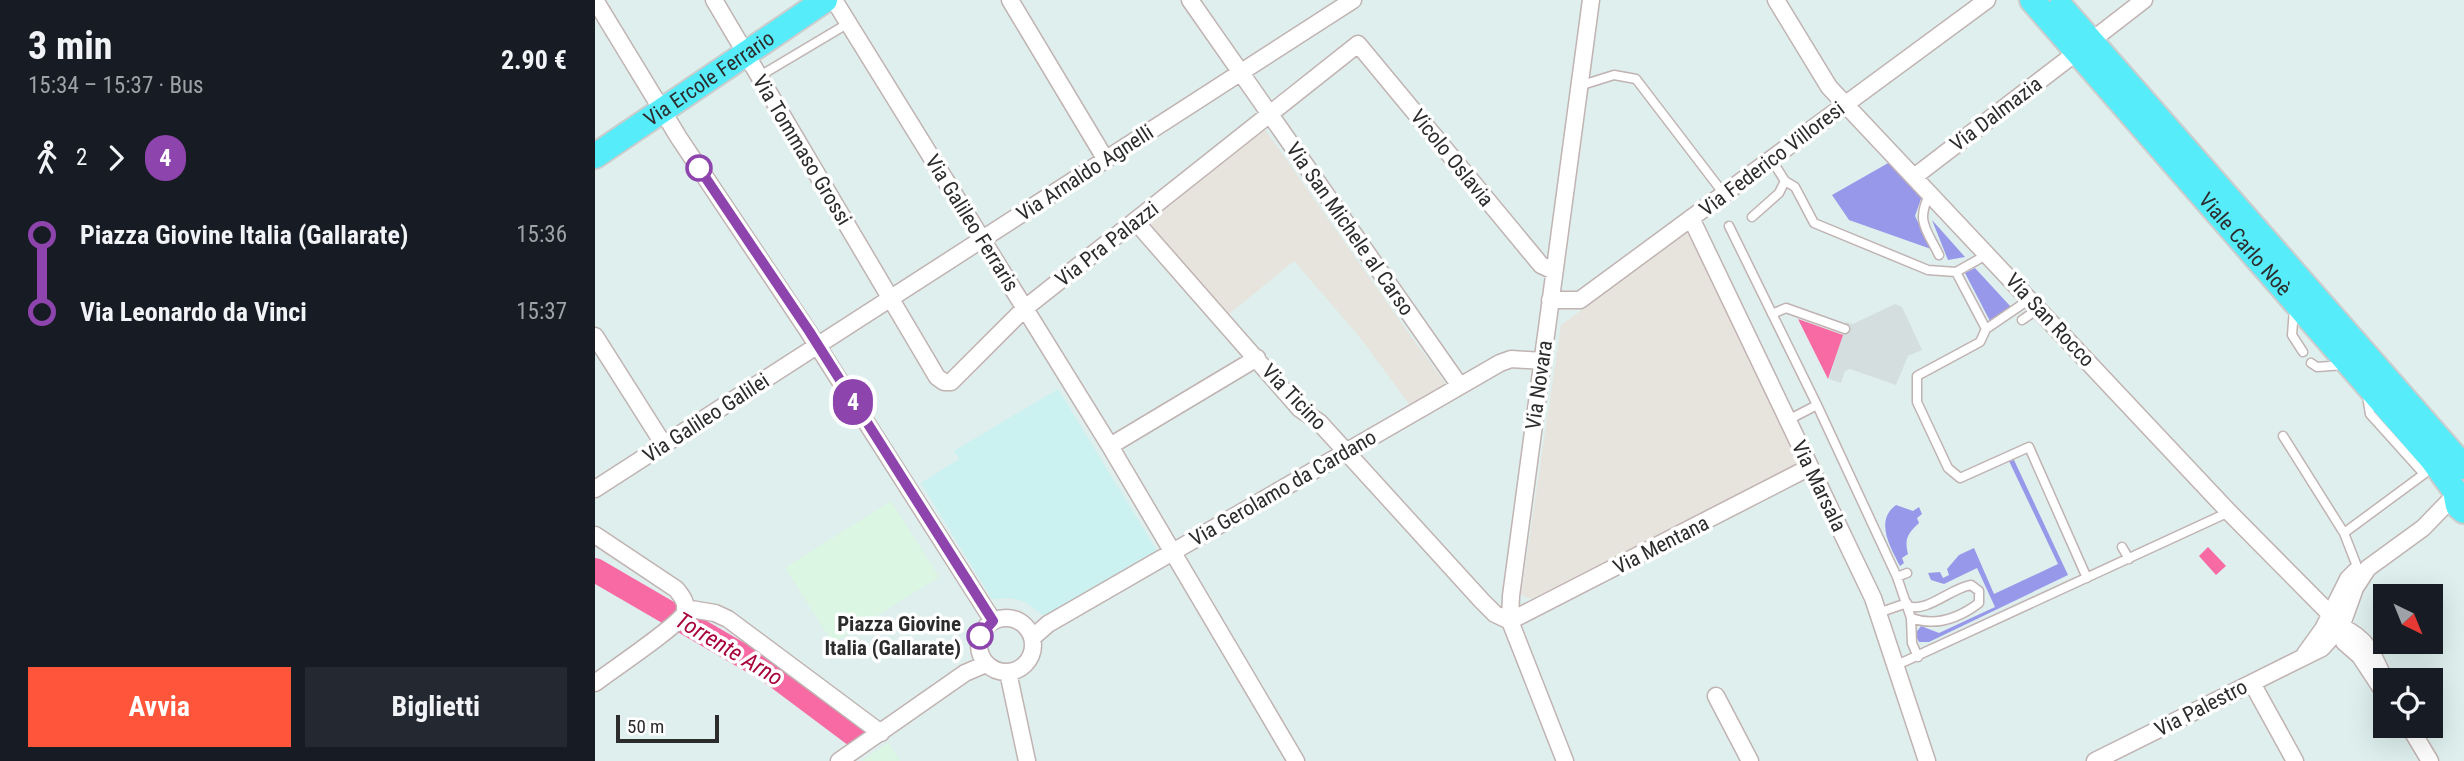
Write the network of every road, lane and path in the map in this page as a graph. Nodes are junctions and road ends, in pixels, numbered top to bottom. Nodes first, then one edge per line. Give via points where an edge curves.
1 (595, 0) edge
2 (715, 0) edge
3 (825, 0) edge
4 (834, 0) edge
5 (1010, 0) edge
6 (1191, 0) edge
7 (1353, 0) edge
8 (1591, 0) edge
9 (1776, 0) edge
10 (1987, 0) edge
11 (2032, 0) edge
12 (2055, 0) edge
13 (2144, 0) edge
14 (847, 24) junction
15 (1352, 47) joint
16 (2084, 47) junction
17 (745, 54) junction
18 (1241, 72) junction
19 (758, 77) junction
20 (1579, 86) junction
21 (1845, 104) junction
22 (662, 110) junction
23 (1270, 114) junction
24 (595, 156) edge
25 (1771, 159) junction
26 (1106, 160) junction
27 (1914, 177) junction
28 (1785, 181) junction
29 (1724, 194) junction
30 (1931, 194) junction
31 (1752, 216) dead end
32 (1691, 218) junction
33 (1136, 222) junction
34 (1729, 226) dead end
35 (983, 239) junction
36 (1988, 254) junction
37 (1939, 255) dead end
38 (1554, 271) junction
39 (1956, 272) junction
40 (891, 298) junction
41 (1551, 300) junction
42 (2294, 302) junction
43 (2034, 304) junction
44 (1024, 309) junction
45 (1772, 314) junction
46 (2022, 320) dead end
47 (1845, 329) dead end
48 (1986, 329) junction
49 (595, 336) edge
50 (817, 346) junction
51 (2303, 352) dead end
52 (1257, 358) junction
53 (1542, 361) junction
54 (2311, 363) dead end
55 (2349, 365) junction
56 (2365, 383) junction
57 (1460, 386) junction
58 (1818, 405) junction
59 (1788, 420) junction
60 (2283, 436) dead end
61 (664, 445) junction
62 (1110, 446) junction
63 (1346, 452) junction
64 (1810, 467) junction
65 (2464, 467) edge
66 (595, 489) edge
67 (2460, 497) edge
68 (2229, 512) junction
69 (2344, 533) junction
70 (595, 535) edge
71 (2122, 547) dead end
72 (1172, 552) junction
73 (2129, 559) junction
74 (2363, 569) junction
75 (1907, 573) dead end
76 (1897, 577) junction
77 (2087, 578) junction
78 (1511, 596) junction
79 (1482, 601) junction
80 (1908, 605) junction
81 (685, 612) junction
82 (1878, 614) junction
83 (2330, 614) junction
84 (1911, 618) junction
85 (993, 621) junction
86 (1510, 621) junction
87 (2341, 627) junction
88 (1032, 638) junction
89 (2305, 654) junction
90 (1918, 657) junction
91 (986, 664) junction
92 (1897, 665) junction
93 (2379, 668) edge
94 (1008, 672) junction
95 (2373, 676) edge
96 (595, 683) edge
97 (2252, 683) junction
98 (1716, 696) dead end
99 (880, 733) junction
100 (2416, 738) edge
101 (2113, 757) edge
102 (839, 761) edge
103 (851, 761) edge
104 (1027, 761) edge
105 (1296, 761) edge
106 (1565, 761) edge
107 (1750, 761) edge
108 (1927, 761) edge
109 (2095, 761) edge
110 (2295, 761) edge
111 (2430, 761) edge

1 - 22 street
2 - 17 street, Via Tommaso Grossi
3 - 17 main road, Via Ercole Ferrario
4 - 14 street, Via Galileo Ferraris
5 - 26 street
6 - 18 street, Via San Michele al Carso
7 - 18 street, Via Arnaldo Agnelli
8 - 20 street, Via Novara
9 - 21 street, Via San Rocco via 1829,87
10 - 21 street, Via Federico Villoresi
11 - 16 main road, Viale Carlo Noè
12 - 16 main road, Viale Carlo Noè
13 - 16 street, Via Dalmazia
14 - 19 lane
14 - 35 street, Via Galileo Ferraris
15 - 23 street, Via Pra Palazzi
15 - 38 street, Vicolo Oslavia via 1364,48 1475,188 1541,265
16 - 27 street, Via Dalmazia
16 - 42 main road, Viale Carlo Noè
16 - 65 main road, Viale Carlo Noè
17 - 19 street, Via Tommaso Grossi
17 - 22 main road, Via Ercole Ferrario
18 - 23 street, Via San Michele al Carso
18 - 26 street, Via Arnaldo Agnelli
19 - 40 street, Via Tommaso Grossi
20 - 29 lane via 1614,75 1636,79
20 - 38 street, Via Novara
21 - 25 street, Via Federico Villoresi
21 - 27 street, Via San Rocco
22 - 24 main road, Via Ercole Ferrario
22 - 50 street
23 - 33 street, Via Pra Palazzi
23 - 57 street, Via San Michele al Carso
25 - 28 lane
25 - 29 street, Via Federico Villoresi
26 - 35 street, Via Arnaldo Agnelli
27 - 30 street, Via San Rocco
28 - 31 lane via 1779,193
28 - 39 lane via 1795,187 1814,223 1928,270
29 - 32 street, Via Federico Villoresi
30 - 36 street, Via San Rocco
30 - 37 lane via 1921,210
32 - 41 street, Via Federico Villoresi via 1580,300
32 - 59 street, Via Marsala
33 - 44 street, Via Pra Palazzi
33 - 52 street, Via Ticino
34 - 45 lane
35 - 40 street, Via Arnaldo Agnelli
35 - 44 street, Via Galileo Ferraris
36 - 39 lane
36 - 43 street, Via San Rocco
38 - 41 street, Via Novara
39 - 48 lane
40 - 44 street, Via Pra Palazzi via 944,382 951,382
40 - 50 street, Via Arnaldo Agnelli
41 - 53 street, Via Novara
42 - 51 lane via 2292,335
42 - 55 main road, Viale Carlo Noè
43 - 46 lane
43 - 48 lane
43 - 68 street, Via San Rocco
44 - 62 street, Via Galileo Ferraris
45 - 47 lane via 1786,308
45 - 58 lane
48 - 77 lane via 1980,342 1917,376 1917,402 1948,468 1959,478 2029,447
49 - 61 street
50 - 61 street, Via Galileo Galilei
50 - 85 street
52 - 62 street
52 - 63 street, Via Ticino via 1300,409
53 - 57 street, Via Gerolamo da Cardano via 1511,359
53 - 78 street, Via Novara
54 - 55 lane via 2317,367
55 - 56 main road, Viale Carlo Noè
56 - 67 main road, Viale Carlo Noè
56 - 69 lane via 2370,414 2424,474
57 - 63 street, Via Gerolamo da Cardano
58 - 59 lane
58 - 76 lane
59 - 64 street, Via Marsala
60 - 69 lane
61 - 66 street, Via Galileo Galilei
62 - 72 street, Via Galileo Ferraris
63 - 72 street, Via Gerolamo da Cardano
63 - 79 street, Via Ticino
64 - 82 street, Via Marsala
64 - 86 street, Via Mentana
67 - 74 street, Via Palestro
68 - 73 lane
68 - 83 street, Via San Rocco
69 - 74 lane
70 - 81 street via 676,589 685,601
71 - 73 lane
72 - 88 street, Via Gerolamo da Cardano via 1048,624
72 - 105 street, Via Galileo Ferraris
73 - 77 lane
74 - 83 street, Via Palestro via 2347,579
74 - 87 street, Via Palestro
75 - 76 lane
76 - 80 lane
77 - 90 lane
78 - 79 street
78 - 86 street, Via Novara
79 - 86 street, Via Ticino
80 - 82 lane
80 - 84 lane
80 - 84 lane via 1922,607 1971,584 1979,592 1979,603 1950,620 1933,623
81 - 96 street
81 - 99 street via 715,613 728,619
82 - 92 street, Via Marsala
83 - 87 street, Via San Rocco
83 - 89 street, Via Palestro
84 - 90 lane
85 - 88 street via 1021,622
85 - 91 street via 980,636
86 - 106 street, Via Novara
87 - 89 street, Via Palestro via 2322,648
87 - 93 street, Via San Rocco via 2371,649
87 - 95 street, Via San Rocco via 2344,642
88 - 94 street via 1028,660
89 - 97 street, Via Palestro
90 - 92 lane
91 - 94 street
91 - 99 street via 965,673
91 - 103 lane
92 - 108 street, Via Marsala
94 - 104 street
97 - 101 street, Via Palestro
97 - 110 street
98 - 107 street
99 - 102 street
100 - 111 street
101 - 109 street, Via Palestro

